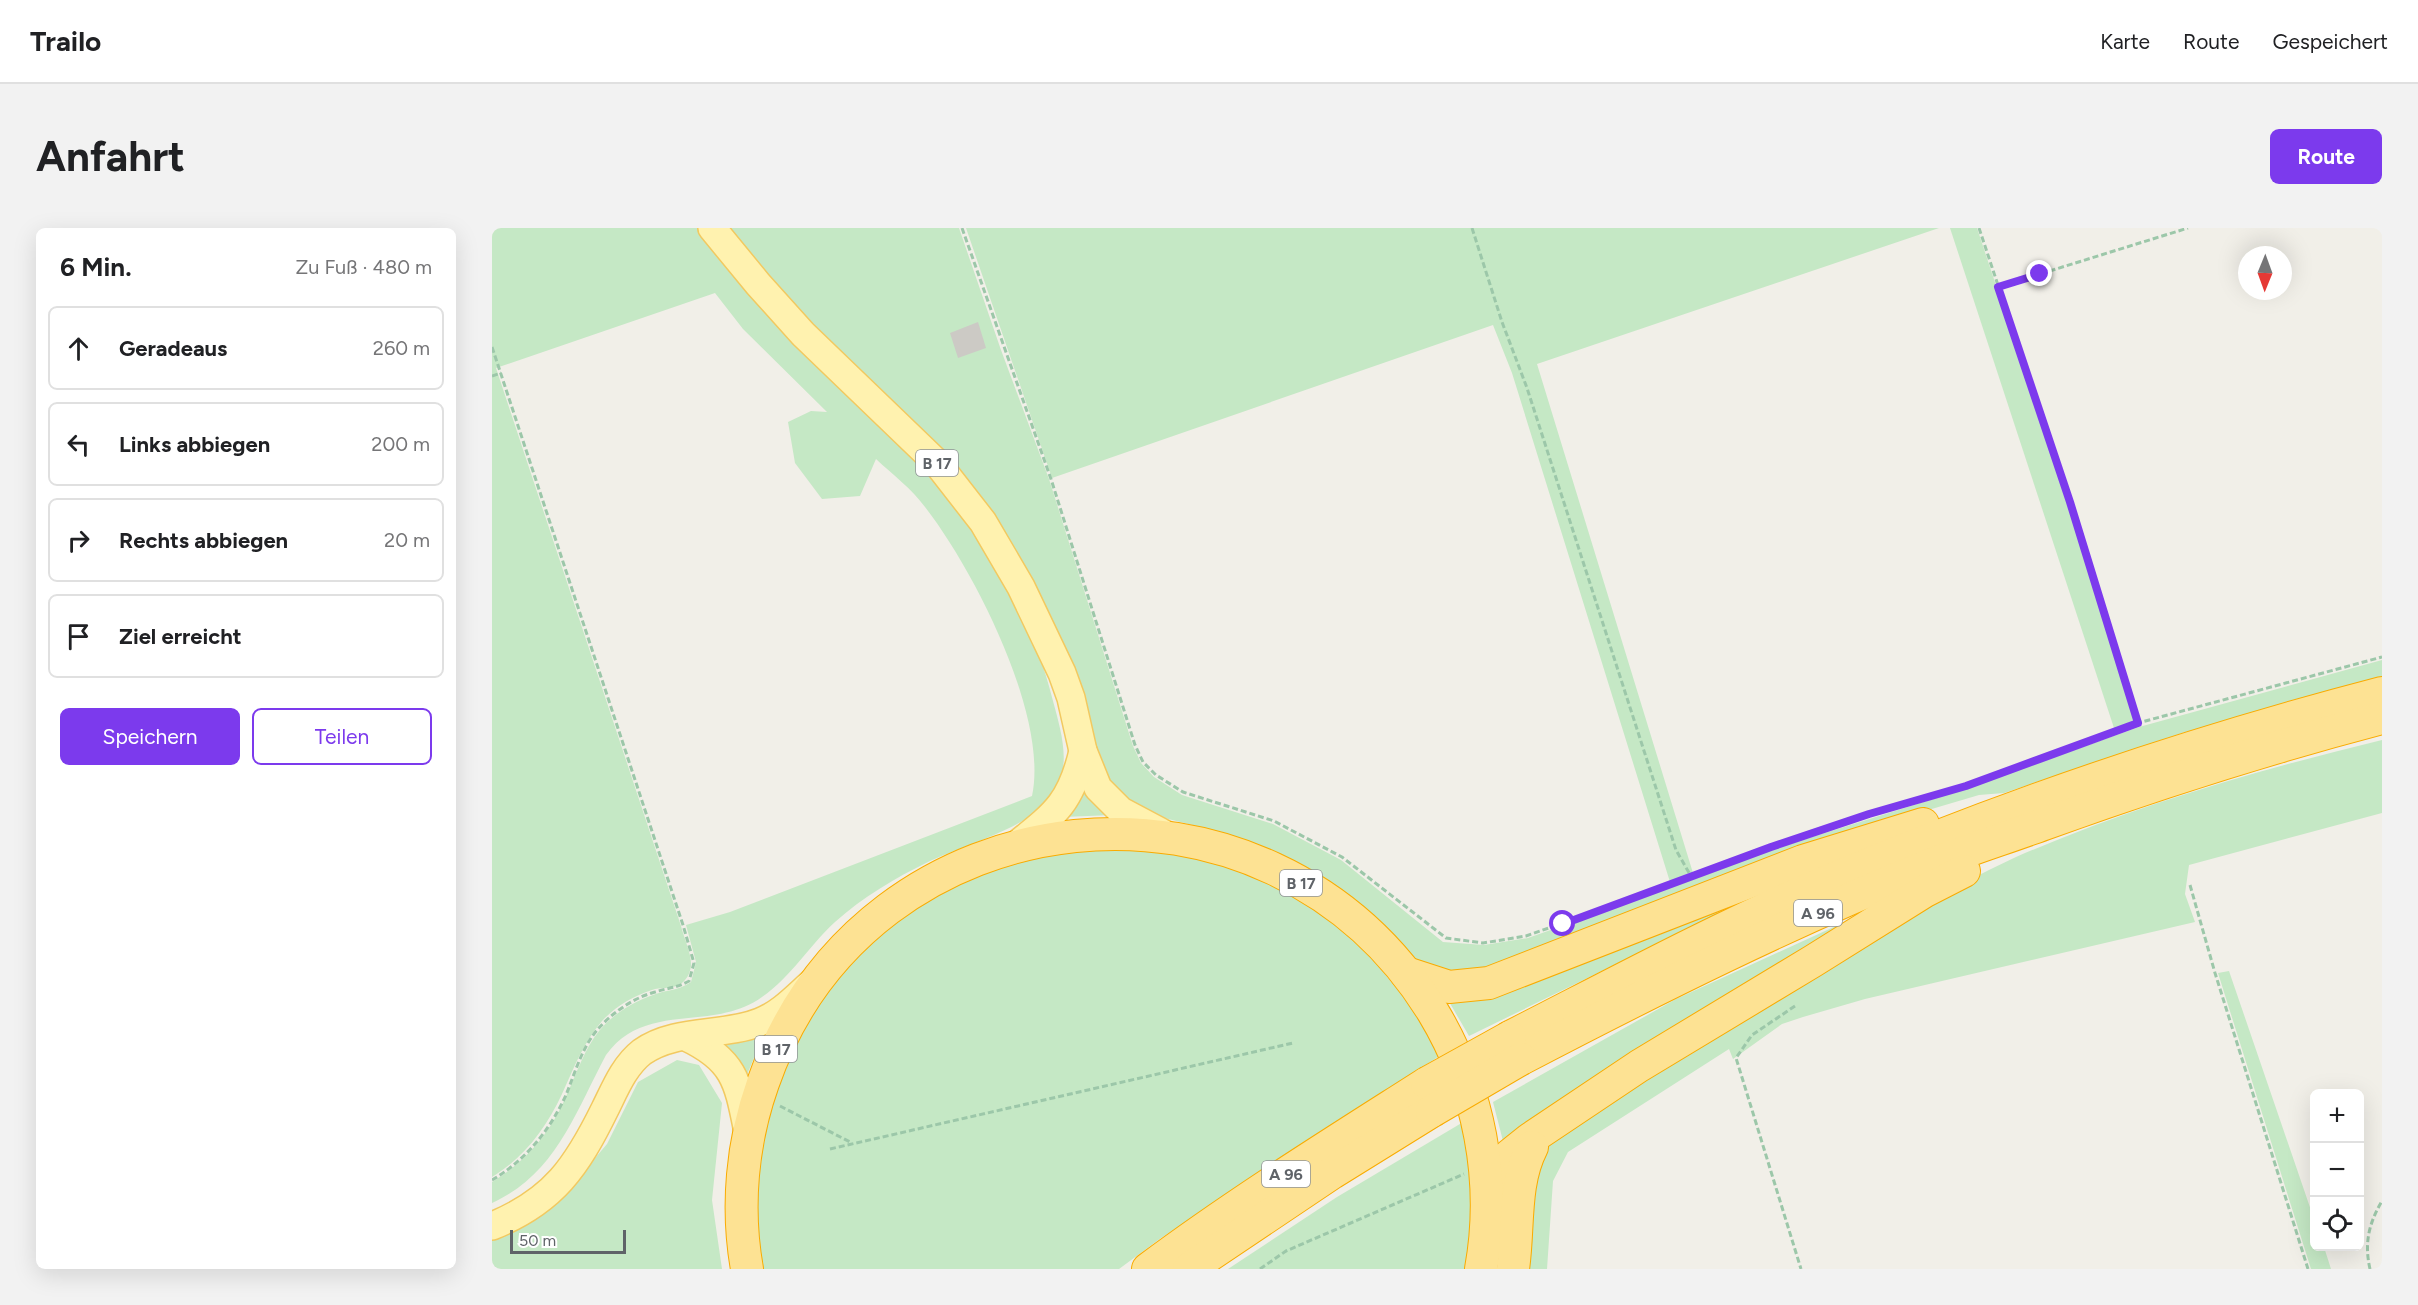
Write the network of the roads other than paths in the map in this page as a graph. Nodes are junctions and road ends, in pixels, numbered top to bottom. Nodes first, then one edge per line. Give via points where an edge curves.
1 (712, 228) edge
2 (2382, 693) edge
3 (2382, 718) edge
4 (1083, 751) junction
5 (2127, 795) junction
6 (2013, 808) junction
7 (1170, 837) junction
8 (1015, 846) junction
9 (1406, 973) junction
10 (822, 974) junction
11 (686, 1036) junction
12 (1515, 1048) junction
13 (1429, 1097) junction
14 (1549, 1126) junction
15 (748, 1132) junction
16 (1487, 1212) junction
17 (492, 1226) edge
18 (747, 1269) edge
19 (1148, 1269) edge
20 (1189, 1269) edge
21 (1481, 1269) edge
22 (1514, 1269) edge

1 - 4 main road, B 17 via 803,334 936,463 983,522 1021,587 1062,673
2 - 6 highway, A 96 via 2189,747
3 - 5 highway, A 96 via 2288,742
4 - 7 main road, B 17 via 1098,788 1110,802
4 - 8 main road, B 17 via 1074,784 1061,807
5 - 12 highway, A 96 via 1931,865
5 - 14 highway via 2095,816 2011,849 1925,891 1639,1065
6 - 9 highway via 1964,813 1803,861 1489,983 1449,987
6 - 12 highway, A 96 via 1817,886 1655,963
7 - 8 highway, B 17 via 1091,834
7 - 9 highway, B 17 via 1235,853 1291,877 1341,910
8 - 10 highway, B 17 via 976,860 918,889 866,927
9 - 16 highway, B 17 via 1439,1023 1474,1106 1485,1165
10 - 11 main road via 763,1021 733,1030
10 - 15 highway, B 17 via 778,1044
11 - 15 main road via 722,1060 737,1082
11 - 17 main road via 650,1047 634,1059 580,1158 561,1181 536,1203
12 - 13 highway, A 96, bridge
13 - 19 highway, A 96 via 1309,1159
13 - 20 highway, A 96 via 1332,1173
14 - 16 highway via 1510,1155
14 - 22 highway via 1534,1144 1521,1178
15 - 18 highway, B 17 via 741,1203
16 - 21 highway, B 17

